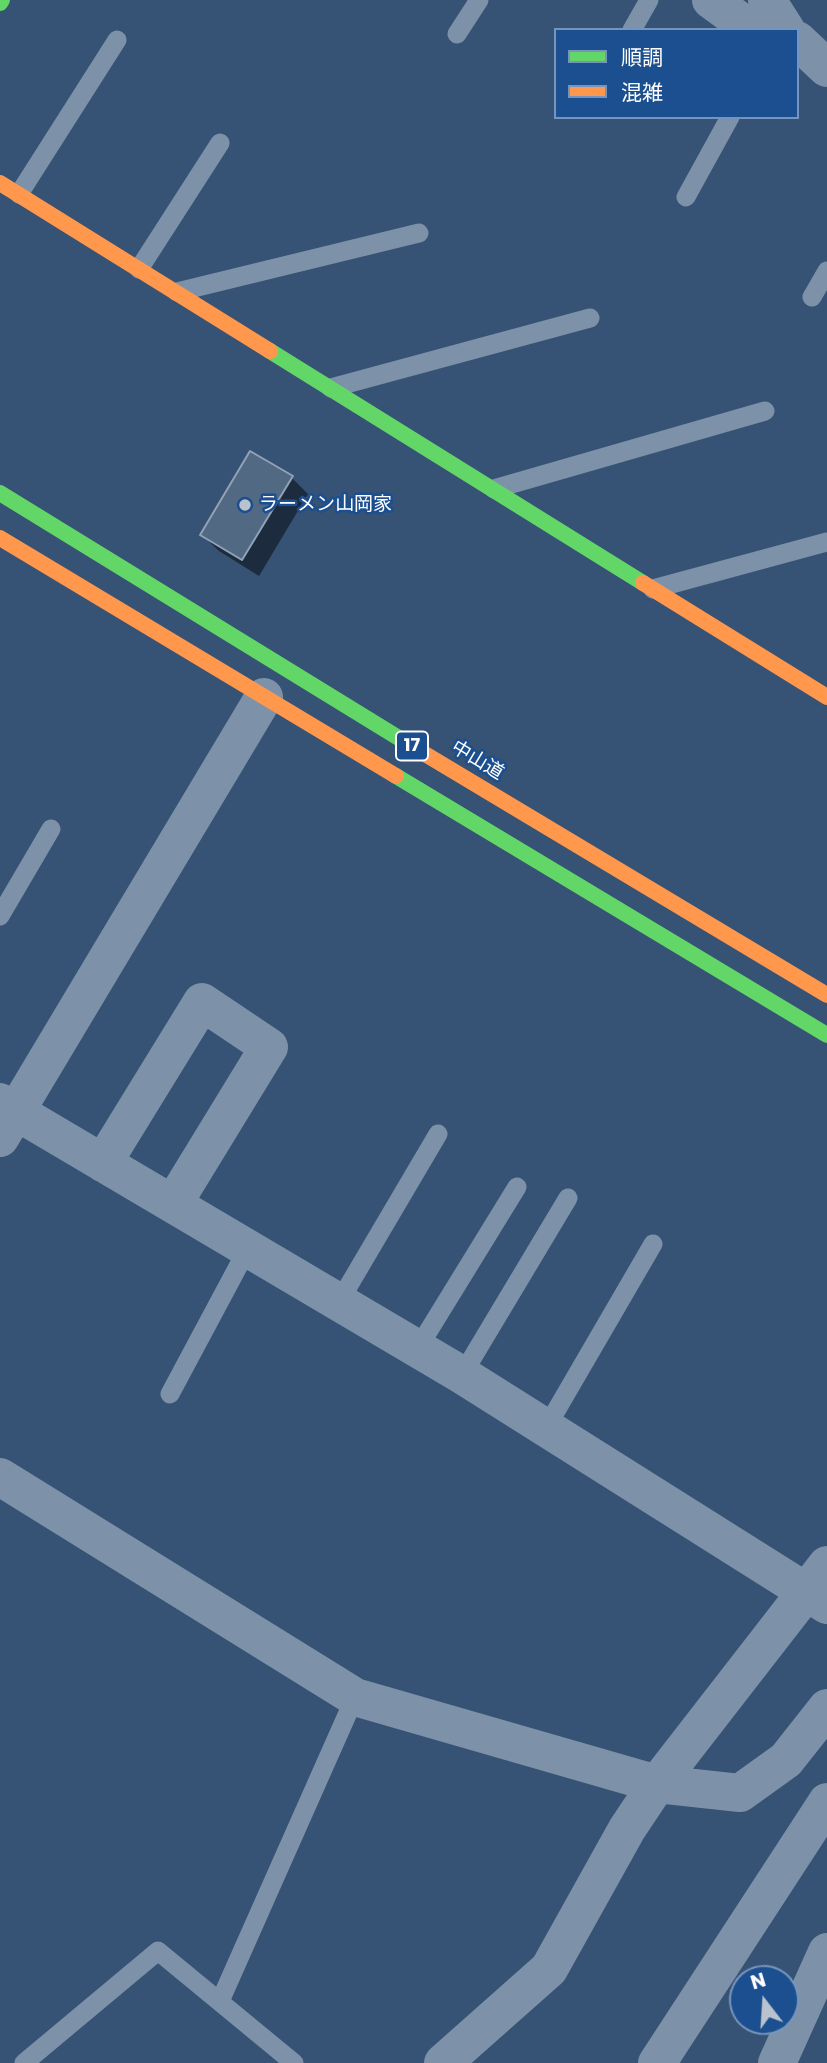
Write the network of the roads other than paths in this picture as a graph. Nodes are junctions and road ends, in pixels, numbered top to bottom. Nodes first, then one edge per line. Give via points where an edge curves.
1 (479, 0) edge
2 (649, 0) edge
3 (711, 0) edge
4 (767, 0) edge
5 (633, 28) edge
6 (749, 28) edge
7 (785, 28) edge
8 (457, 34) dead end
9 (117, 40) dead end
10 (799, 42) edge
11 (827, 68) edge
12 (799, 72) edge
13 (827, 97) edge
14 (729, 119) edge
15 (220, 143) dead end
16 (0, 183) edge
17 (19, 194) junction
18 (686, 197) dead end
19 (419, 233) dead end
20 (139, 269) junction
21 (827, 271) edge
22 (176, 293) junction
23 (812, 297) dead end
24 (590, 318) dead end
25 (331, 388) junction
26 (765, 411) dead end
27 (493, 489) junction
28 (0, 493) edge
29 (0, 538) edge
30 (827, 542) edge
31 (653, 589) junction
32 (827, 674) edge
33 (802, 681) junction
34 (827, 696) edge
35 (264, 697) junction
36 (51, 829) dead end
37 (0, 916) edge
38 (827, 995) edge
39 (827, 1035) edge
40 (5, 1117) edge
41 (438, 1134) dead end
42 (103, 1163) junction
43 (517, 1187) dead end
44 (568, 1198) dead end
45 (173, 1204) junction
46 (653, 1244) dead end
47 (247, 1248) junction
48 (339, 1302) junction
49 (418, 1348) junction
50 (462, 1375) junction
51 (170, 1394) dead end
52 (546, 1428) junction
53 (0, 1477) edge
54 (820, 1588) edge
55 (355, 1697) junction
56 (827, 1708) edge
57 (786, 1760) junction
58 (657, 1784) junction
59 (827, 1792) edge
60 (827, 1802) edge
61 (827, 1952) edge
62 (221, 1999) junction
63 (24, 2063) edge
64 (294, 2063) edge
65 (443, 2063) edge
66 (657, 2063) edge
67 (776, 2063) edge

1 - 8 lane
2 - 5 lane
3 - 6 street
4 - 7 street
9 - 17 lane
10 - 11 street
12 - 13 street
14 - 18 lane
15 - 20 lane
16 - 17 main road
17 - 20 main road
19 - 22 lane
20 - 22 main road
21 - 23 lane
22 - 25 main road
24 - 25 lane
25 - 27 main road
26 - 27 lane
27 - 31 main road
28 - 38 main road, 中山道 / 17
29 - 35 main road, 17
30 - 31 lane
31 - 33 main road
32 - 33 lane
33 - 34 main road
35 - 39 main road, 17
35 - 40 street
36 - 37 lane
40 - 42 street
41 - 48 lane
42 - 45 street
42 - 45 street via 202,1002 269,1047
43 - 49 lane
44 - 50 lane
45 - 47 street
46 - 52 lane
47 - 48 street
47 - 51 lane
48 - 49 street
49 - 50 street
50 - 52 street
52 - 54 street
53 - 55 street
54 - 58 street
55 - 58 street
55 - 62 lane
56 - 57 street
57 - 58 street via 740,1793
57 - 59 street
58 - 65 street via 550,1969
60 - 66 street
61 - 67 street
62 - 63 lane via 158,1951
62 - 64 lane

